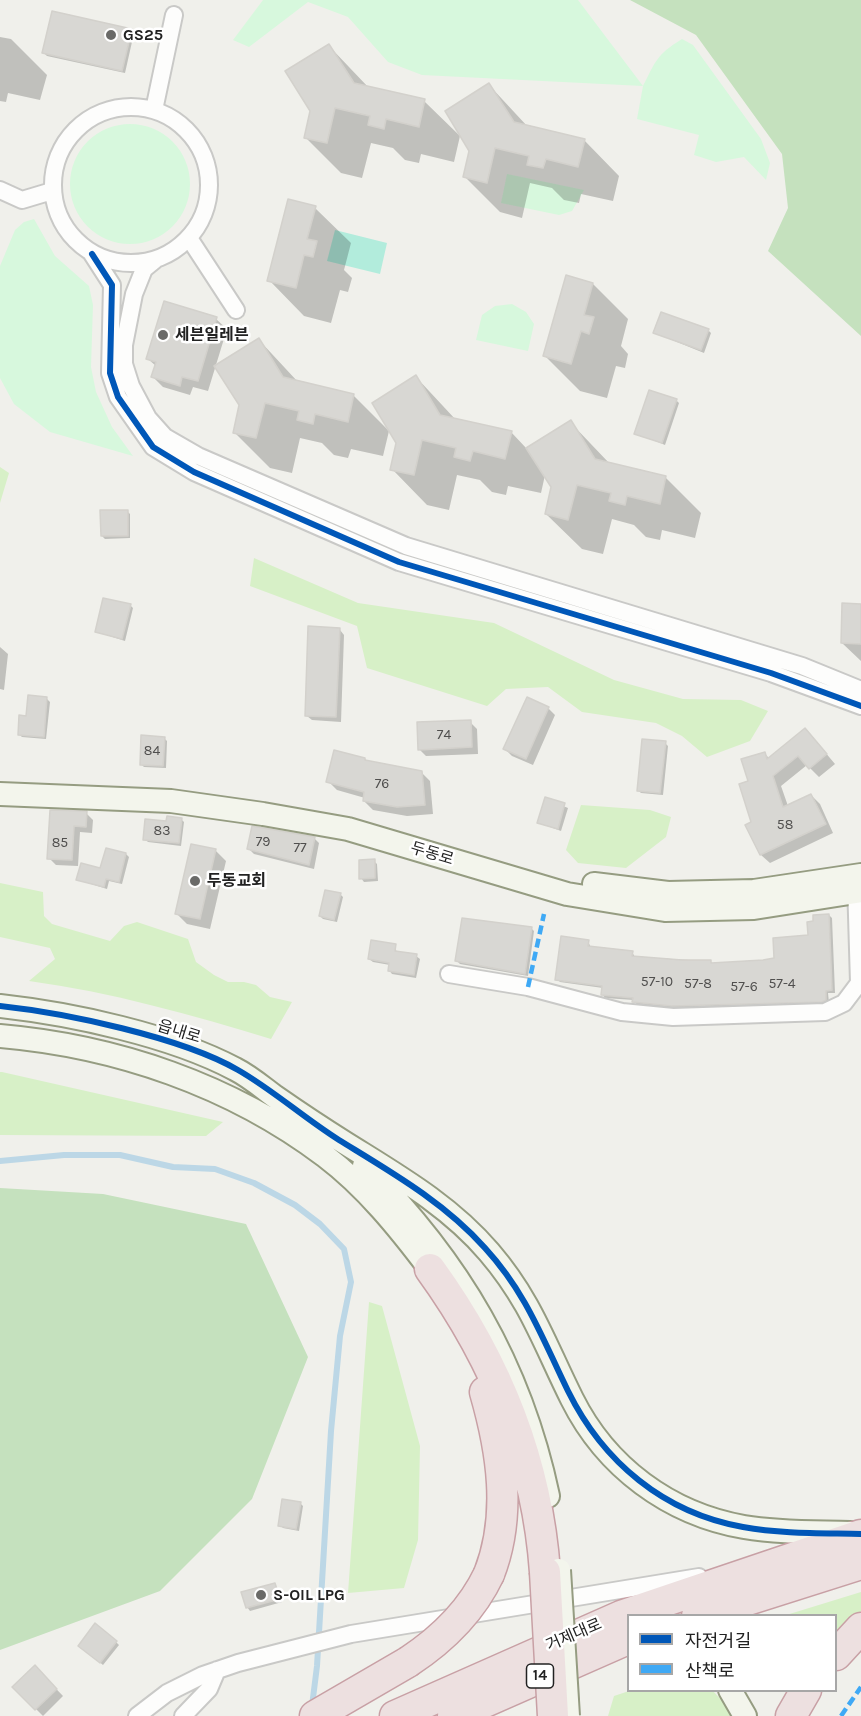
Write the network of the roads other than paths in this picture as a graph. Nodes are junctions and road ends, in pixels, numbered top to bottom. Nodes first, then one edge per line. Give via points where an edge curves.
1 (174, 15) dead end
2 (154, 110) junction
3 (0, 190) edge
4 (52, 191) junction
5 (189, 238) junction
6 (92, 254) junction
7 (155, 260) junction
8 (236, 310) dead end
9 (861, 690) edge
10 (861, 706) edge
11 (0, 784) edge
12 (0, 794) edge
13 (858, 884) edge
14 (449, 974) dead end
15 (0, 1006) edge
16 (0, 1036) edge
17 (330, 1134) junction
18 (430, 1269) junction
19 (861, 1534) edge
20 (861, 1564) edge
21 (765, 1566) junction
22 (552, 1571) junction
23 (703, 1614) edge
24 (861, 1628) edge
25 (627, 1639) edge
26 (837, 1653) edge
27 (627, 1655) edge
28 (217, 1671) junction
29 (540, 1676) junction
30 (731, 1692) edge
31 (805, 1692) edge
32 (324, 1711) edge
33 (136, 1716) edge
34 (183, 1716) edge
35 (395, 1716) edge
36 (453, 1716) edge
37 (553, 1716) edge
38 (568, 1716) edge
39 (745, 1716) edge
40 (791, 1716) edge

1 - 2 street
2 - 4 street via 129,106 104,111 81,124 54,166
2 - 5 street via 178,122 196,140 207,164 209,190 203,216
3 - 4 street via 22,200
4 - 6 street via 58,216 72,238
5 - 7 street
5 - 8 street
6 - 7 street via 112,262 134,264
6 - 10 street via 112,285 110,373 118,397 153,447 194,472 399,562 771,673
7 - 9 street via 144,269 134,294 124,364 148,418 165,437 198,456 406,546 793,664
11 - 13 street, 두동로 via 171,793 253,802 360,820 573,881 668,893
12 - 13 street, 두동로 via 171,801 348,829 567,894 665,910 754,908
13 - 14 street via 859,983 844,1003 825,1011 705,1017 622,1012 528,987
15 - 17 street, 읍내로 via 80,1020 197,1051 237,1069
16 - 18 street via 114,1055 214,1090 261,1115 326,1157 363,1191
17 - 19 street via 439,1204 487,1250 534,1316 588,1426 643,1485 682,1508 725,1524 776,1531
17 - 22 street via 380,1182 437,1249 500,1351 535,1438 549,1499
18 - 22 highway via 474,1336 511,1414 535,1492
18 - 32 highway, bridge via 470,1345 489,1404 502,1472 502,1523 489,1574 458,1622 408,1662
19 - 21 highway, 거제대로 / 14
20 - 23 highway
21 - 28 street via 341,1637
21 - 35 highway, 거제대로 / 14 via 621,1616
22 - 37 highway, bridge
22 - 38 street, bridge
24 - 26 highway
25 - 29 highway, 거제대로 / 14
27 - 29 street
28 - 33 street via 167,1692
28 - 34 street via 209,1689
29 - 36 highway, 거제대로 / 14
30 - 39 street
31 - 40 highway

